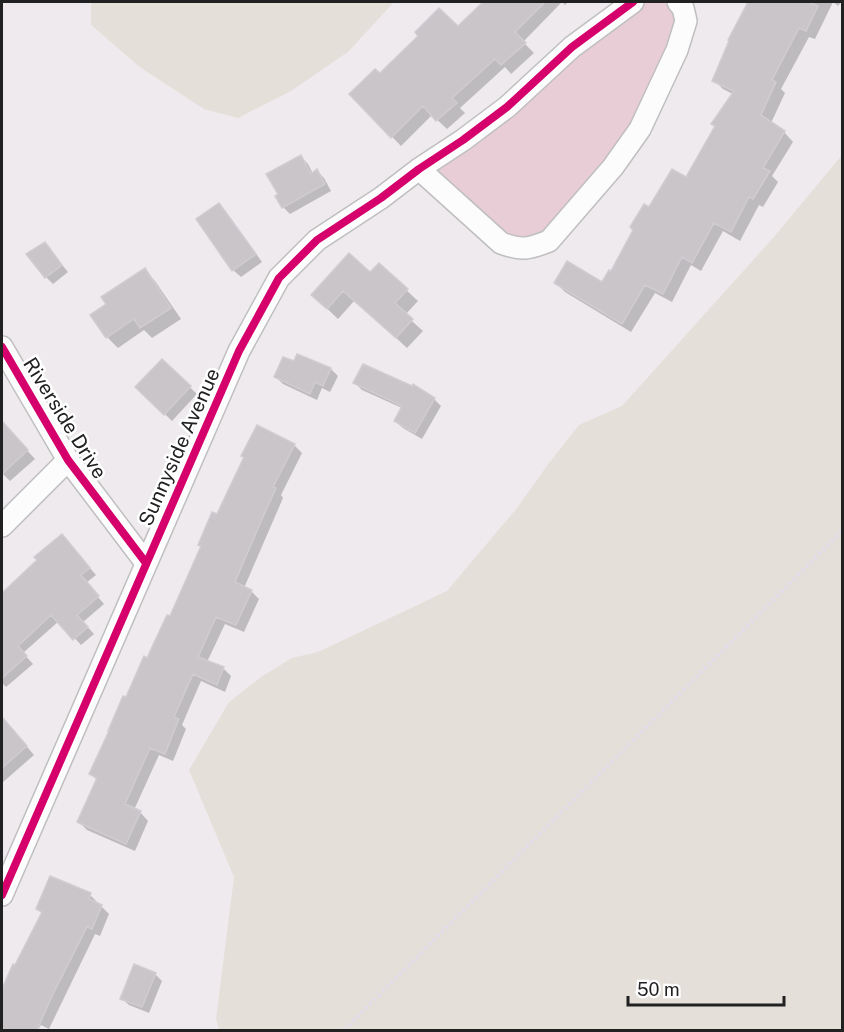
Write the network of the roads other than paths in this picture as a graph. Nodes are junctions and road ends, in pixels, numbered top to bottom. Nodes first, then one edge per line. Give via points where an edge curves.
1 (633, 2) edge
2 (678, 2) edge
3 (419, 170) junction
4 (2, 347) edge
5 (68, 460) junction
6 (2, 526) edge
7 (147, 563) junction
8 (2, 895) edge

1 - 3 street, Sunnyside Avenue via 572,47 507,107
2 - 3 street via 686,21 640,129 613,167 549,241 517,249 501,243
3 - 7 street, Sunnyside Avenue via 317,240 279,278 239,351
4 - 5 street, Riverside Drive
5 - 6 street
5 - 7 street, Riverside Drive
7 - 8 street, Sunnyside Avenue

